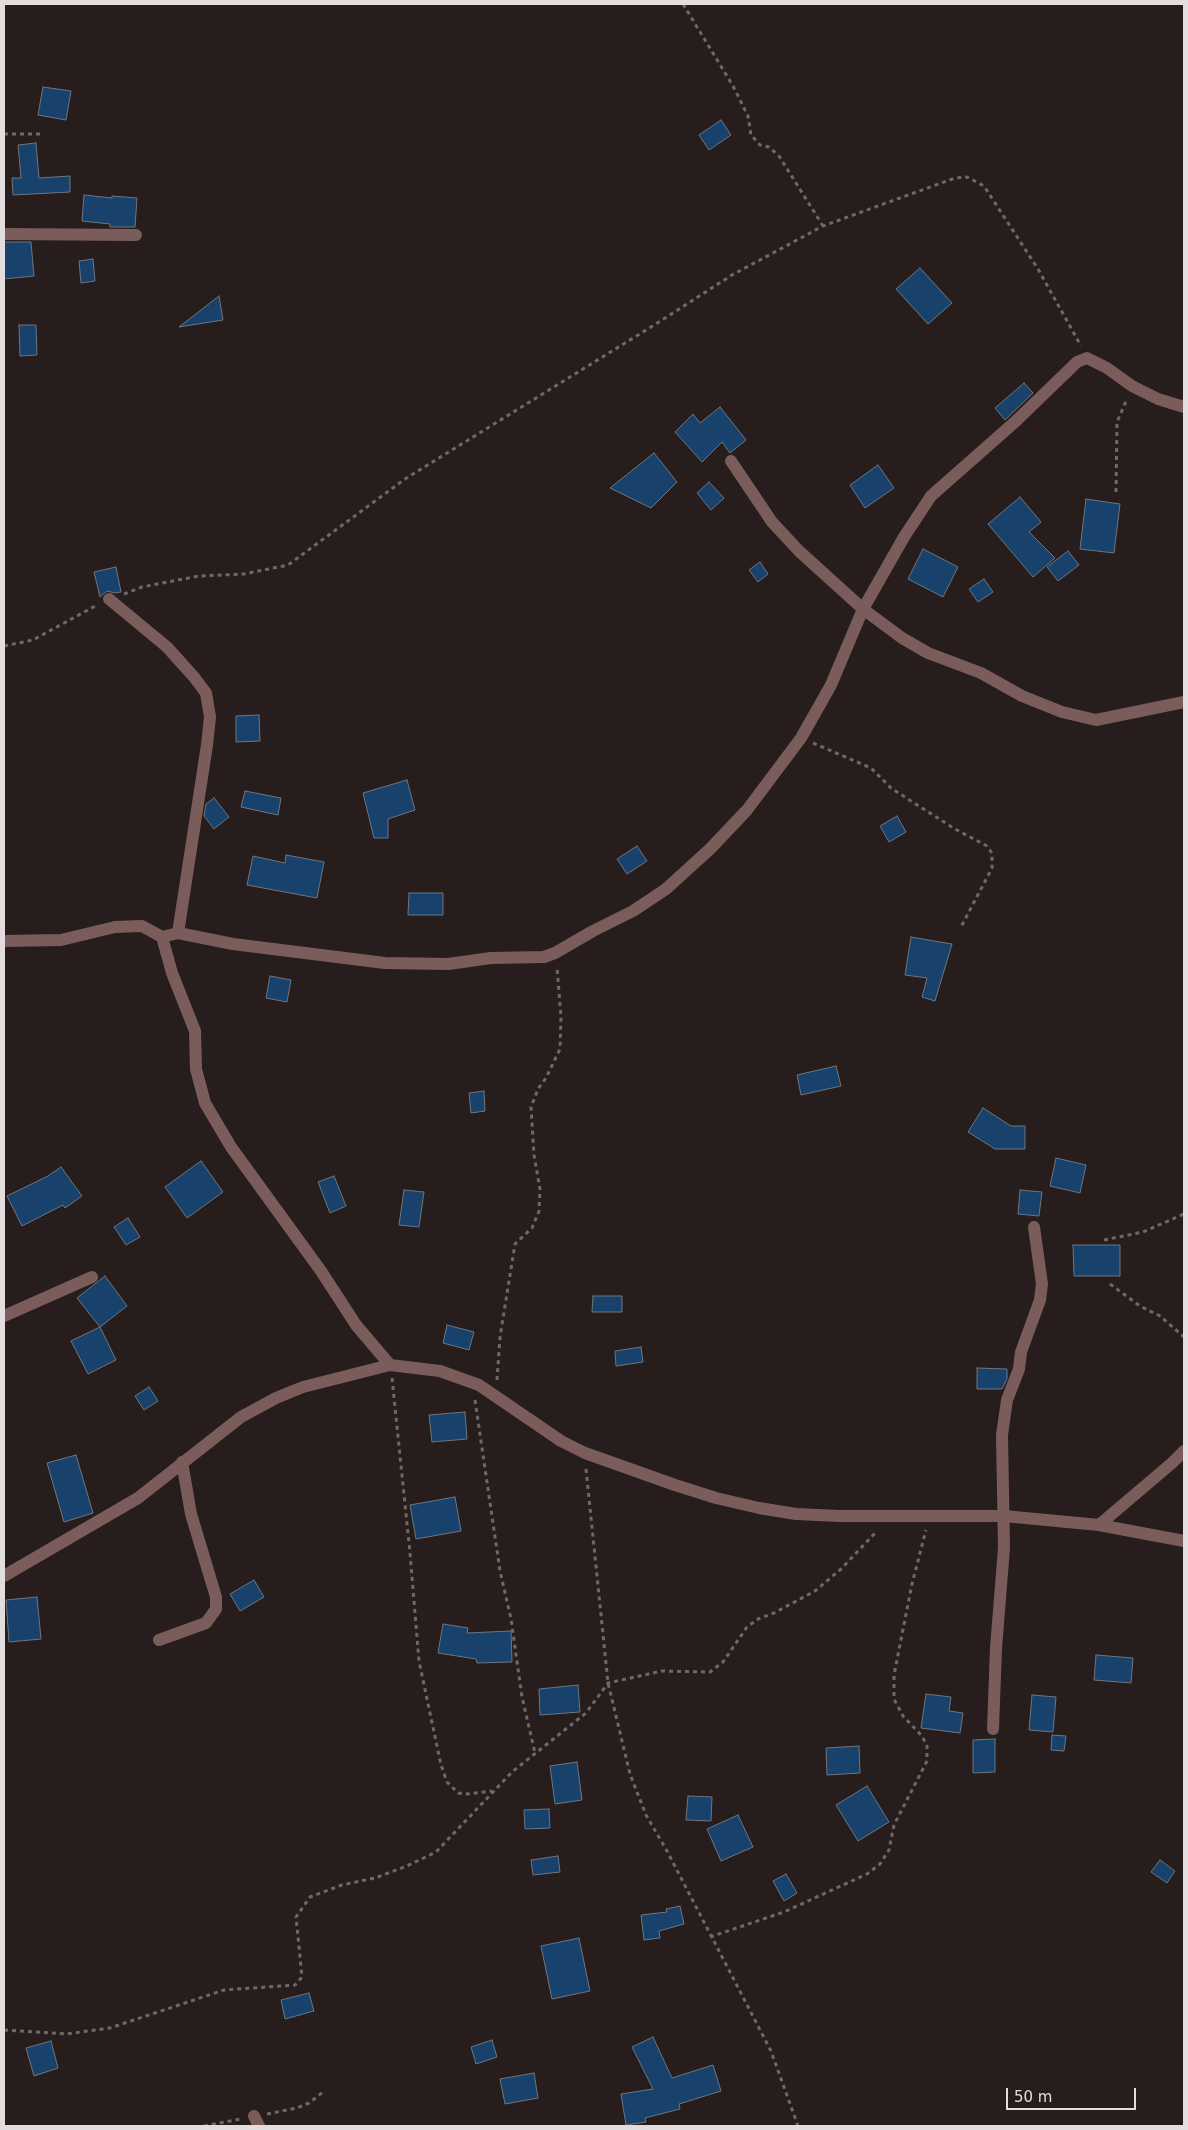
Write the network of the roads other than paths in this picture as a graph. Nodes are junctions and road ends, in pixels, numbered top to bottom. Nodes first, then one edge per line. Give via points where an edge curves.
1 (4, 234) edge
2 (136, 235) dead end
3 (1184, 407) edge
4 (731, 461) dead end
5 (109, 599) road end
6 (863, 609) junction
7 (1184, 702) edge
8 (178, 933) junction
9 (162, 937) junction
10 (4, 941) edge
11 (1034, 1227) dead end
12 (92, 1277) dead end
13 (4, 1316) edge
14 (390, 1365) junction
15 (1184, 1451) edge
16 (182, 1462) junction
17 (1004, 1516) junction
18 (1099, 1525) junction
19 (1184, 1541) edge
20 (4, 1576) edge
21 (159, 1640) dead end
22 (993, 1729) dead end

1 - 2 street
3 - 6 street via 1132,386 1088,358 1076,362 1016,421 931,496
4 - 6 street via 772,522
5 - 8 street via 167,647 206,693 210,717 207,746
6 - 7 street via 928,653 981,673 1022,696 1062,712 1096,720
6 - 8 street via 831,685 801,738 747,810 666,889 633,911 555,953 544,957 491,958 448,964 386,963 233,944
8 - 9 street
9 - 10 street via 142,926 115,927 61,940
9 - 14 street via 195,1031 196,1068 206,1103 231,1148 321,1271 356,1325
11 - 17 street via 1042,1284 1040,1300 1007,1400 1002,1435
12 - 13 street
14 - 16 street via 303,1387 276,1398 241,1416
14 - 17 street via 440,1371 480,1385 561,1441 585,1453 691,1491 759,1508 839,1516
15 - 18 street
16 - 20 street via 138,1498
16 - 21 street via 191,1514 216,1597 216,1609 206,1623
17 - 18 street
17 - 22 street
18 - 19 street

